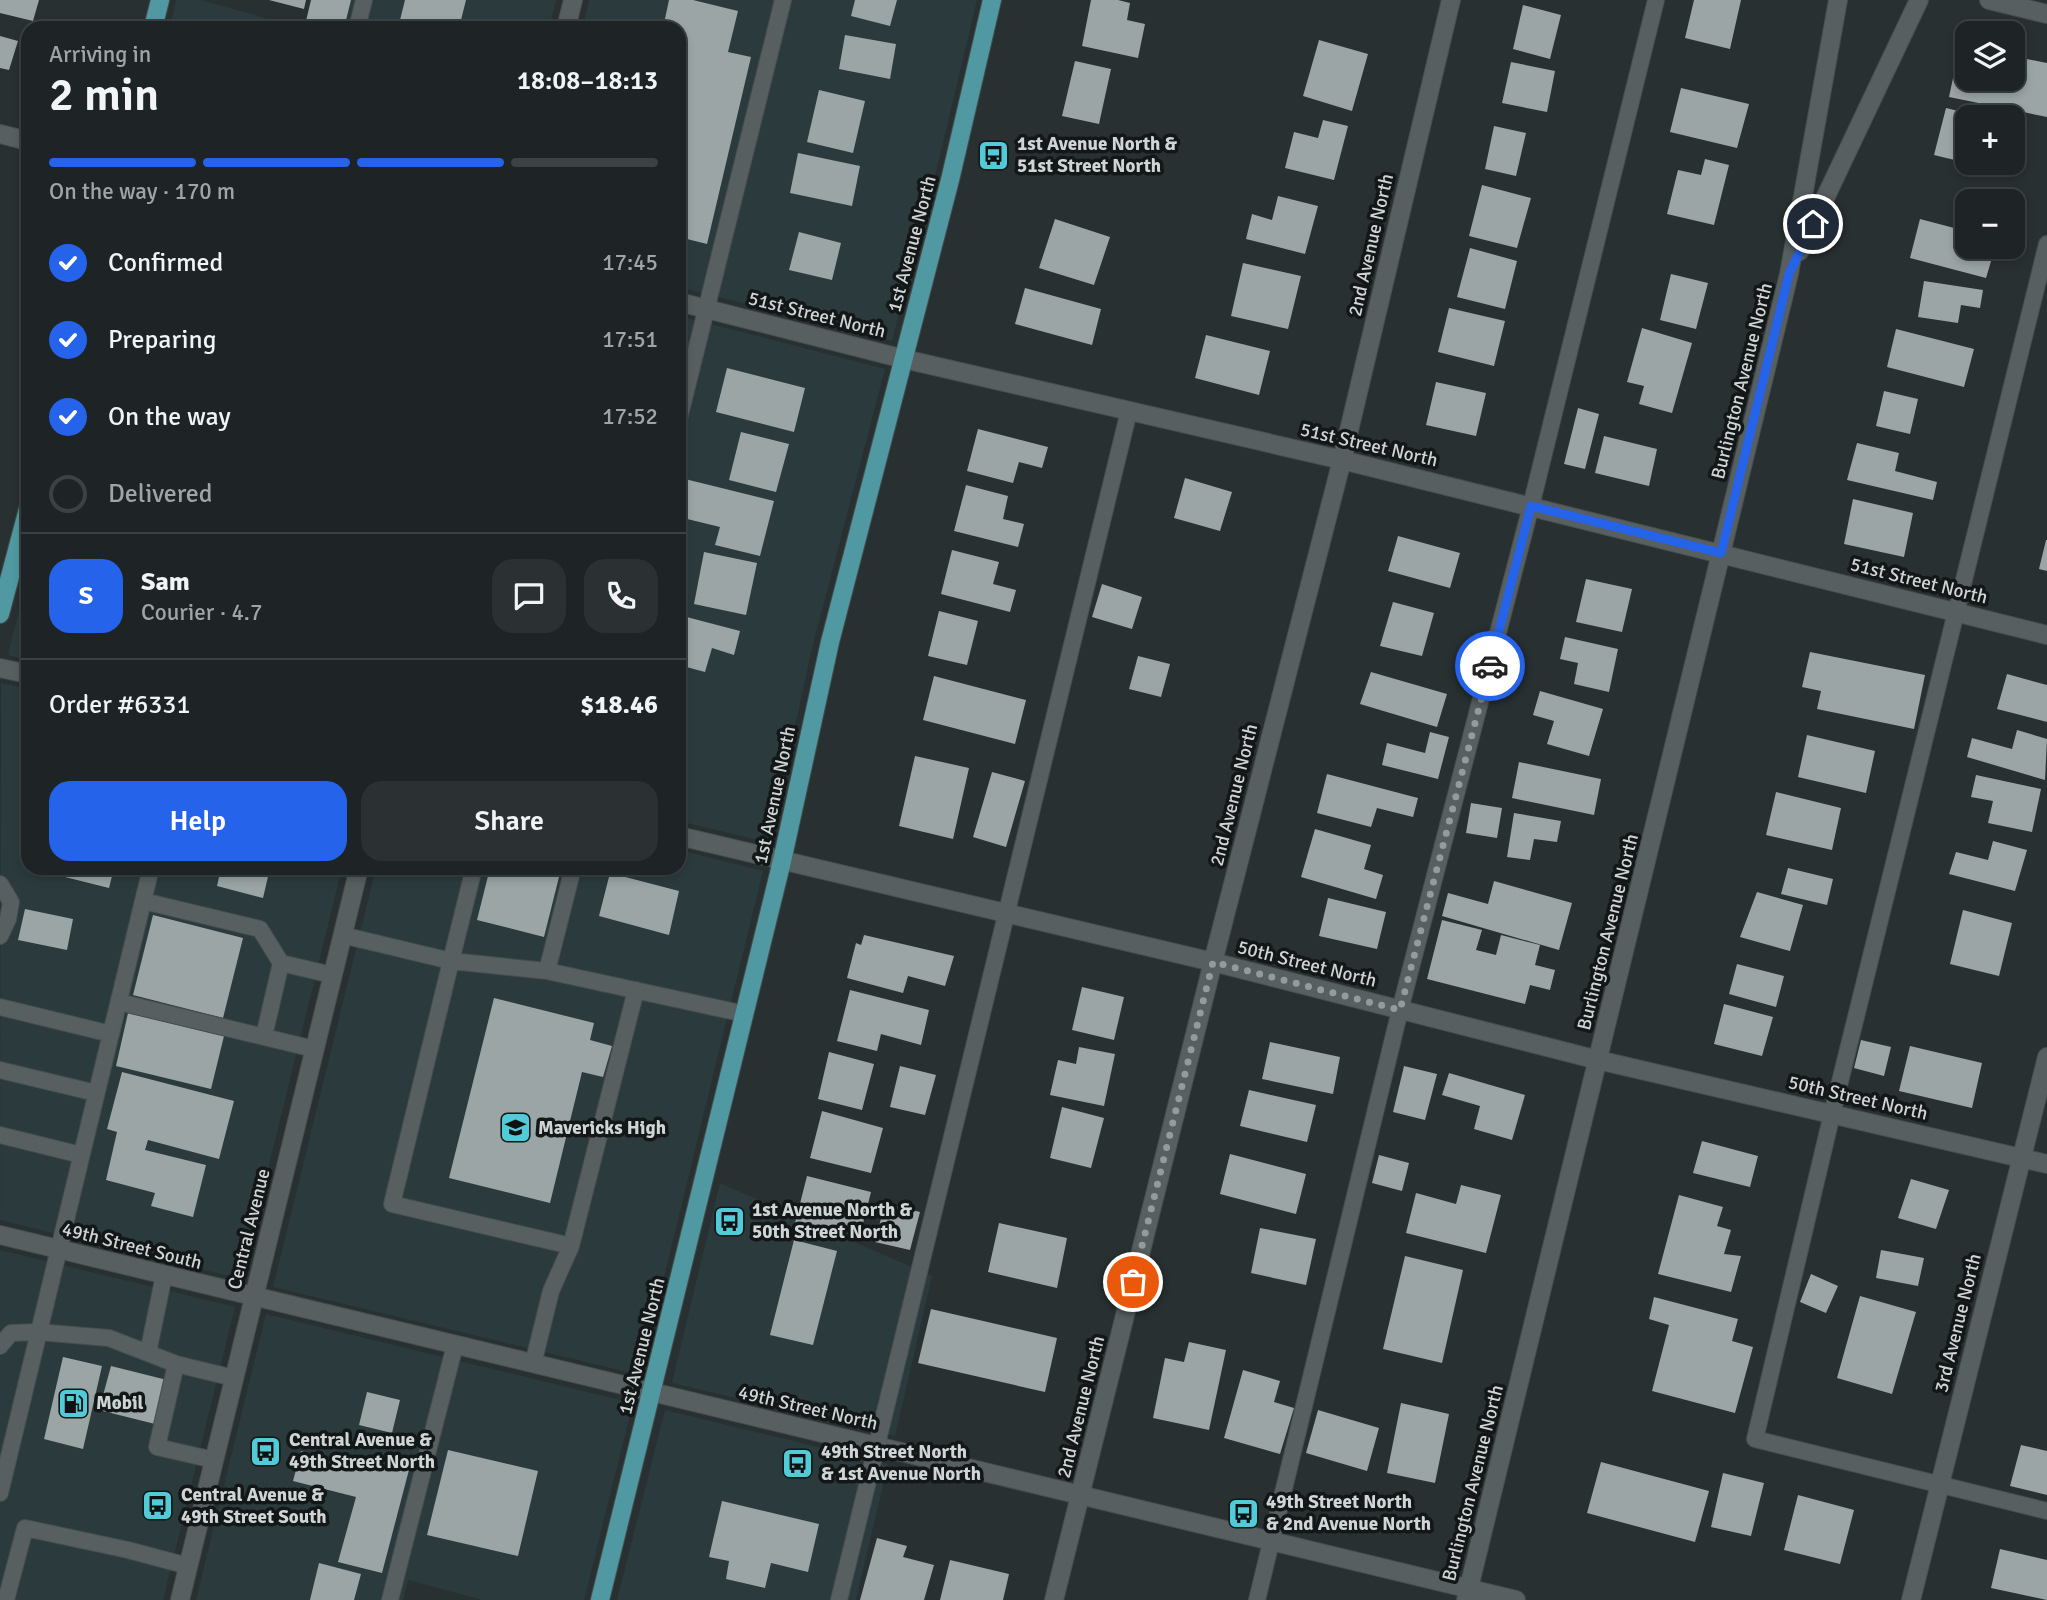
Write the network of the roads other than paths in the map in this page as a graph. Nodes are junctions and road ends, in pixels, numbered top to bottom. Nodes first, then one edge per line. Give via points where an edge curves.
1 (160, 0) edge
2 (364, 0) edge
3 (573, 0) edge
4 (783, 0) edge
5 (992, 0) edge
6 (1451, 0) edge
7 (1656, 0) edge
8 (1838, 0) edge
9 (1919, 0) edge
10 (1989, 0) edge
11 (2047, 14) edge
12 (155, 21) edge
13 (359, 21) edge
14 (568, 21) edge
15 (0, 134) edge
16 (21, 139) edge
17 (2047, 244) edge
18 (1789, 274) junction
19 (686, 304) edge
20 (708, 309) junction
21 (904, 359) junction
22 (686, 392) edge
23 (1129, 411) junction
24 (1342, 460) junction
25 (1531, 506) junction
26 (21, 535) edge
27 (1721, 553) junction
28 (1956, 612) junction
29 (0, 614) edge
30 (2047, 635) edge
31 (0, 668) edge
32 (21, 672) edge
33 (686, 838) edge
34 (782, 861) junction
35 (149, 875) edge
36 (357, 875) edge
37 (472, 875) edge
38 (571, 875) edge
39 (0, 884) edge
40 (143, 901) junction
41 (1008, 914) junction
42 (342, 935) junction
43 (0, 936) edge
44 (451, 961) junction
45 (1213, 962) junction
46 (281, 963) junction
47 (547, 971) junction
48 (332, 975) junction
49 (636, 990) junction
50 (119, 1002) junction
51 (0, 1007) edge
52 (1400, 1010) junction
53 (745, 1014) junction
54 (111, 1034) junction
55 (264, 1036) junction
56 (314, 1049) junction
57 (2047, 1057) edge
58 (1598, 1060) junction
59 (0, 1070) edge
60 (96, 1093) junction
61 (1832, 1114) junction
62 (0, 1135) edge
63 (81, 1155) junction
64 (2021, 1158) junction
65 (2047, 1164) edge
66 (0, 1235) edge
67 (571, 1246) junction
68 (58, 1249) junction
69 (164, 1275) junction
70 (254, 1297) junction
71 (38, 1332) junction
72 (455, 1345) junction
73 (0, 1346) edge
74 (148, 1353) junction
75 (176, 1364) junction
76 (533, 1364) junction
77 (234, 1378) junction
78 (652, 1393) junction
79 (877, 1447) junction
80 (214, 1460) junction
81 (1940, 1485) junction
82 (0, 1493) edge
83 (1080, 1496) junction
84 (2047, 1511) edge
85 (1271, 1541) junction
86 (188, 1566) junction
87 (1468, 1594) edge
88 (6, 1600) edge
89 (180, 1600) edge
90 (390, 1600) edge
91 (600, 1600) edge
92 (839, 1600) edge
93 (1054, 1600) edge
94 (1257, 1600) edge
95 (1516, 1600) edge
96 (1911, 1600) edge

1 - 12 main road
2 - 13 lane
3 - 14 street
4 - 20 lane
5 - 21 main road, 1st Avenue North
6 - 24 street, 2nd Avenue North
7 - 25 lane
8 - 18 street, Burlington Avenue North
9 - 18 street, Burlington Avenue North
10 - 11 street
15 - 16 street
17 - 28 lane
18 - 27 street, Burlington Avenue North
19 - 20 street, 51st Street North
20 - 21 street, 51st Street North
20 - 22 lane
21 - 23 street, 51st Street North
21 - 34 main road, 1st Avenue North via 830,642
23 - 24 street, 51st Street North
23 - 41 lane
24 - 25 street, 51st Street North
24 - 45 street, 2nd Avenue North
25 - 27 street, 51st Street North
25 - 52 lane
26 - 29 main road
27 - 28 street, 51st Street North
27 - 58 street, Burlington Avenue North
28 - 30 street, 51st Street North
28 - 61 lane
31 - 32 street
33 - 34 street, 50th Street North
34 - 41 street, 50th Street North
34 - 53 main road, 1st Avenue North
35 - 40 lane
36 - 42 street, Central Avenue
37 - 44 lane
38 - 47 lane
39 - 43 lane via 11,902
40 - 46 lane via 260,929
40 - 50 lane
41 - 45 street, 50th Street North
41 - 79 lane
42 - 44 lane
42 - 48 street, Central Avenue
44 - 47 lane
44 - 67 lane via 392,1204
45 - 52 street, 50th Street North
45 - 83 street, 2nd Avenue North
46 - 48 lane
46 - 55 lane
47 - 49 lane
48 - 56 street, Central Avenue
49 - 53 lane
49 - 67 lane
50 - 54 lane
50 - 55 lane
51 - 54 lane
52 - 58 street, 50th Street North
52 - 85 lane
53 - 78 main road, 1st Avenue North
54 - 60 lane
55 - 56 lane
56 - 70 street, Central Avenue
57 - 64 street, 3rd Avenue North
58 - 61 street, 50th Street North
58 - 87 street, Burlington Avenue North
59 - 60 lane
60 - 63 lane
61 - 64 street, 50th Street North
61 - 81 lane via 1755,1439
62 - 63 lane
63 - 68 lane
64 - 65 street, 50th Street North
64 - 81 street, 3rd Avenue North
66 - 68 street, 49th Street South
67 - 76 lane via 551,1291
68 - 69 street, 49th Street South
68 - 71 lane
69 - 70 street, 49th Street South
69 - 74 lane
70 - 72 street, 49th Street North
70 - 77 street, Central Avenue
71 - 73 lane via 11,1334
71 - 74 lane via 109,1338
71 - 82 lane
72 - 76 street, 49th Street North
72 - 90 lane
74 - 75 lane
75 - 77 lane
75 - 80 lane via 157,1447
76 - 78 street, 49th Street North
77 - 80 street, Central Avenue
78 - 79 street, 49th Street North
78 - 91 main road, 1st Avenue North
79 - 83 street, 49th Street North
79 - 92 lane
80 - 86 street, Central Avenue
81 - 84 lane
81 - 96 street, 3rd Avenue North
83 - 85 street, 49th Street North
83 - 93 street, 2nd Avenue North
85 - 87 street, 49th Street North
85 - 94 lane
86 - 88 lane via 25,1528
86 - 89 street, Central Avenue
87 - 95 street, 49th Street North

